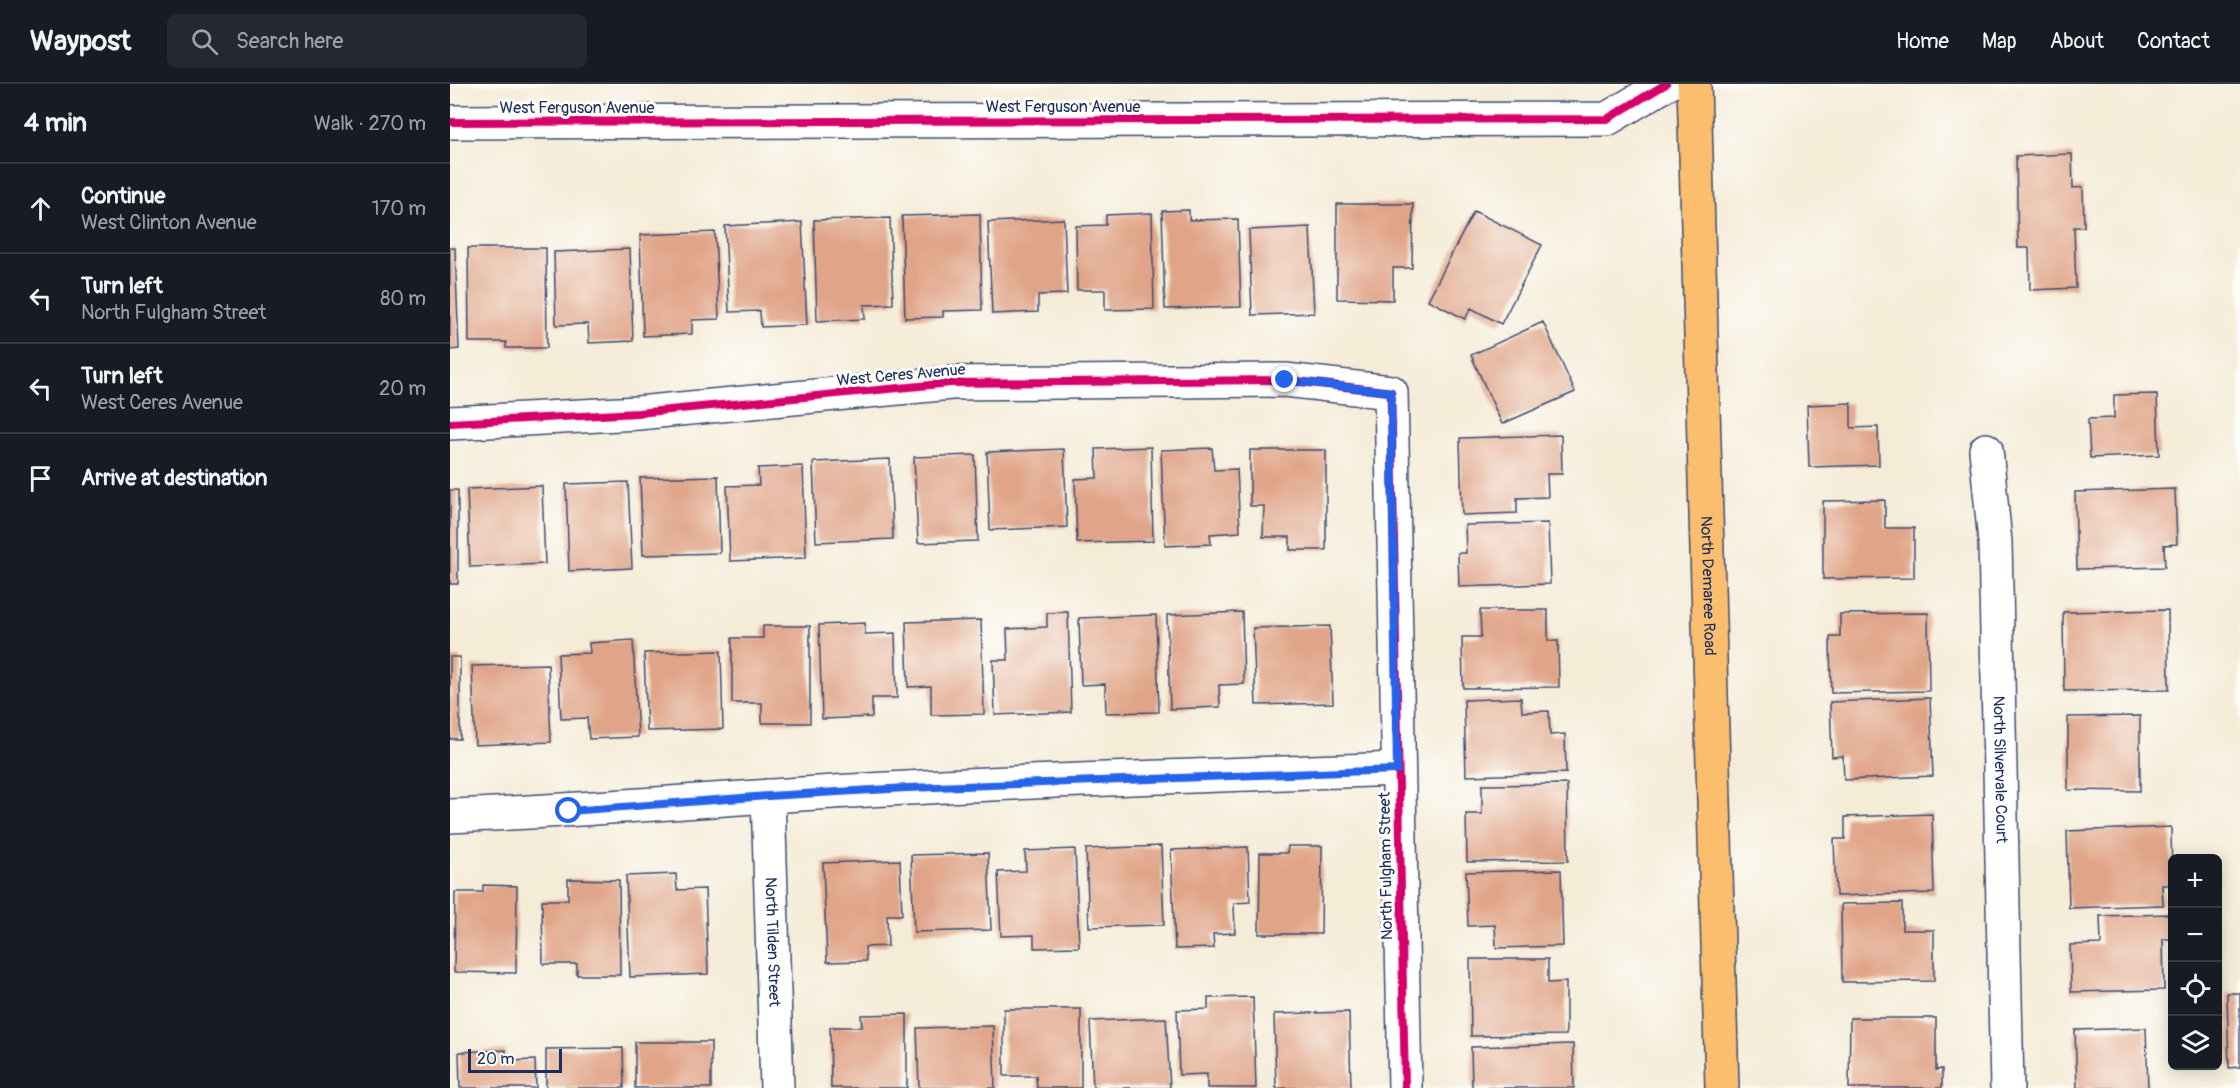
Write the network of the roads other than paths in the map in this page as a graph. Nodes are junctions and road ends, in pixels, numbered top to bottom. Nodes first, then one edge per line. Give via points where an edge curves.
1 (1666, 84) edge
2 (1694, 84) edge
3 (450, 122) edge
4 (1391, 392) joint
5 (450, 423) edge
6 (1986, 450) dead end
7 (1397, 770) junction
8 (768, 796) junction
9 (450, 816) edge
10 (777, 1088) edge
11 (1405, 1088) edge
12 (1722, 1088) edge
13 (2007, 1088) edge

1 - 3 street, West Ferguson Avenue via 1607,119
2 - 12 main road, North Demaree Road
4 - 5 street, West Ceres Avenue via 1285,380 951,383 638,413
4 - 7 street, North Fulgham Street
6 - 13 street, North Silvervale Court via 1995,542
7 - 8 street
7 - 11 street, North Fulgham Street
8 - 9 street
8 - 10 street, North Tilden Street

